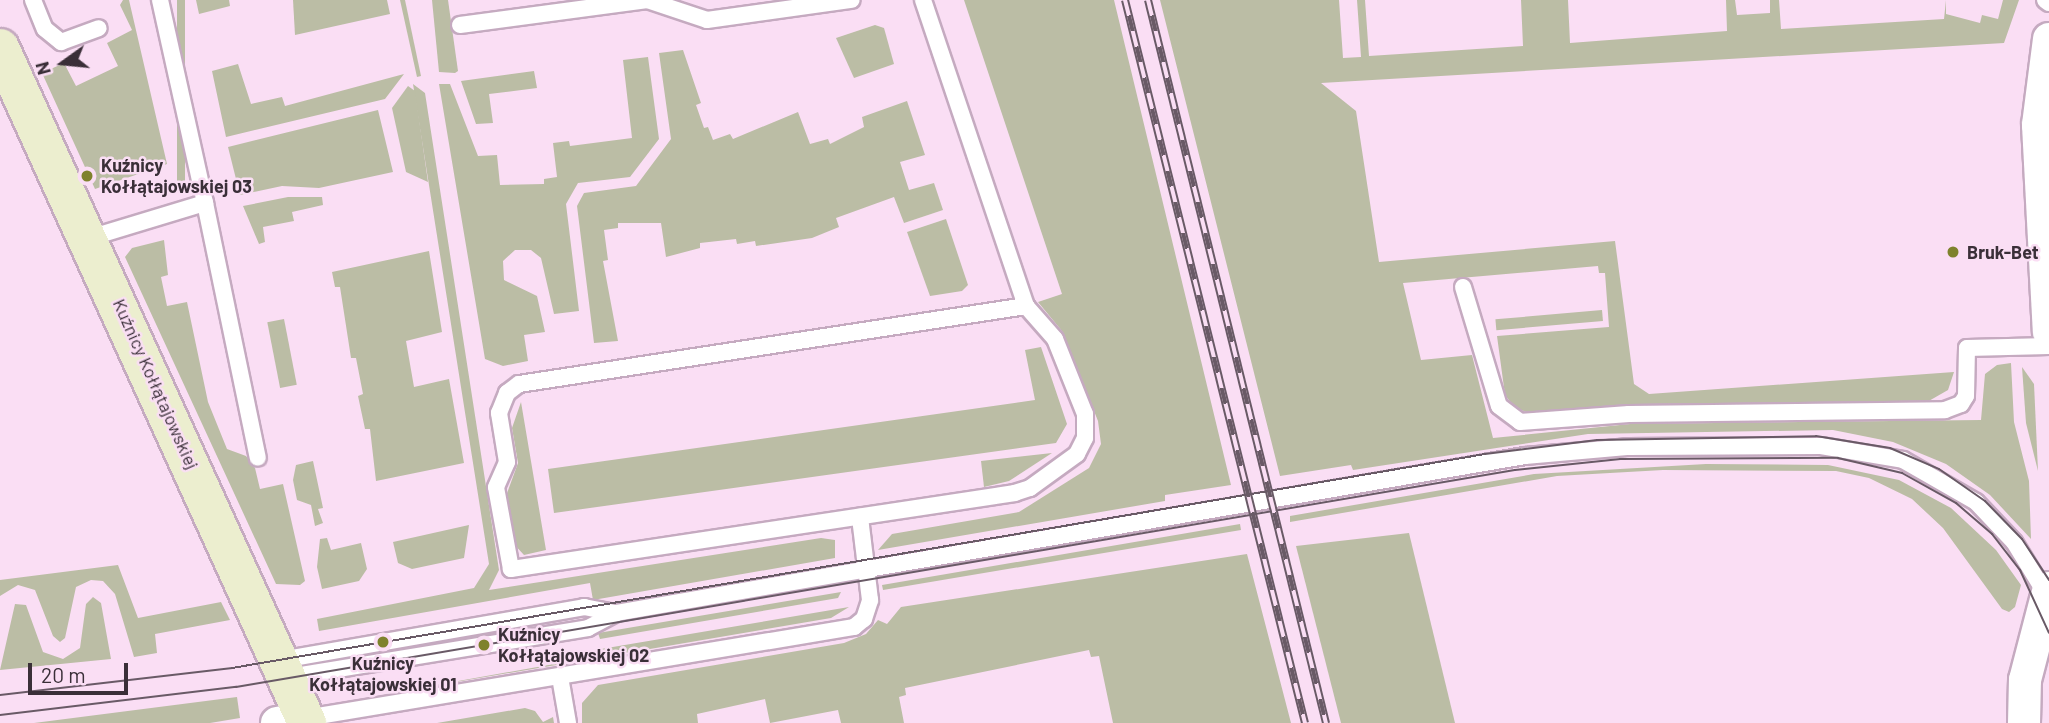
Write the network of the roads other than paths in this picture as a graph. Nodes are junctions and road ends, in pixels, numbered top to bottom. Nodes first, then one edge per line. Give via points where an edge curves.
1 (33, 0) edge
2 (160, 0) edge
3 (852, 0) edge
4 (923, 0) edge
5 (460, 25) dead end
6 (99, 28) dead end
7 (2049, 39) edge
8 (0, 48) edge
9 (205, 203) junction
10 (89, 238) junction
11 (1464, 287) dead end
12 (1026, 306) junction
13 (2049, 332) edge
14 (2049, 346) edge
15 (258, 458) dead end
16 (860, 517) junction
17 (868, 569) junction
18 (2048, 592) edge
19 (285, 669) junction
20 (559, 677) junction
21 (297, 721) edge
22 (568, 723) edge
23 (2024, 723) edge

1 - 6 lane via 45,29 61,42
2 - 9 lane
3 - 5 lane via 707,20 647,0
4 - 12 lane
7 - 13 street via 2038,125
8 - 10 street, Kuźnicy Kołłątajowskiej
9 - 10 lane
9 - 15 lane
10 - 19 street, Kuźnicy Kołłątajowskiej
11 - 14 lane via 1499,406 1520,422 1629,414 1945,411 1966,396 1967,348
12 - 16 lane via 1055,339 1085,414 1085,438 1077,454 1023,491
12 - 16 lane via 532,382 514,387 501,402 507,462 496,486 511,569
16 - 17 lane
17 - 18 lane via 1549,453 1653,446 1821,446 1888,455 1962,491 2003,529
17 - 19 lane via 616,613 588,628
17 - 20 lane via 868,611 849,629
18 - 23 street via 2025,680
19 - 21 street, Kuźnicy Kołłątajowskiej
20 - 21 lane
20 - 22 lane

